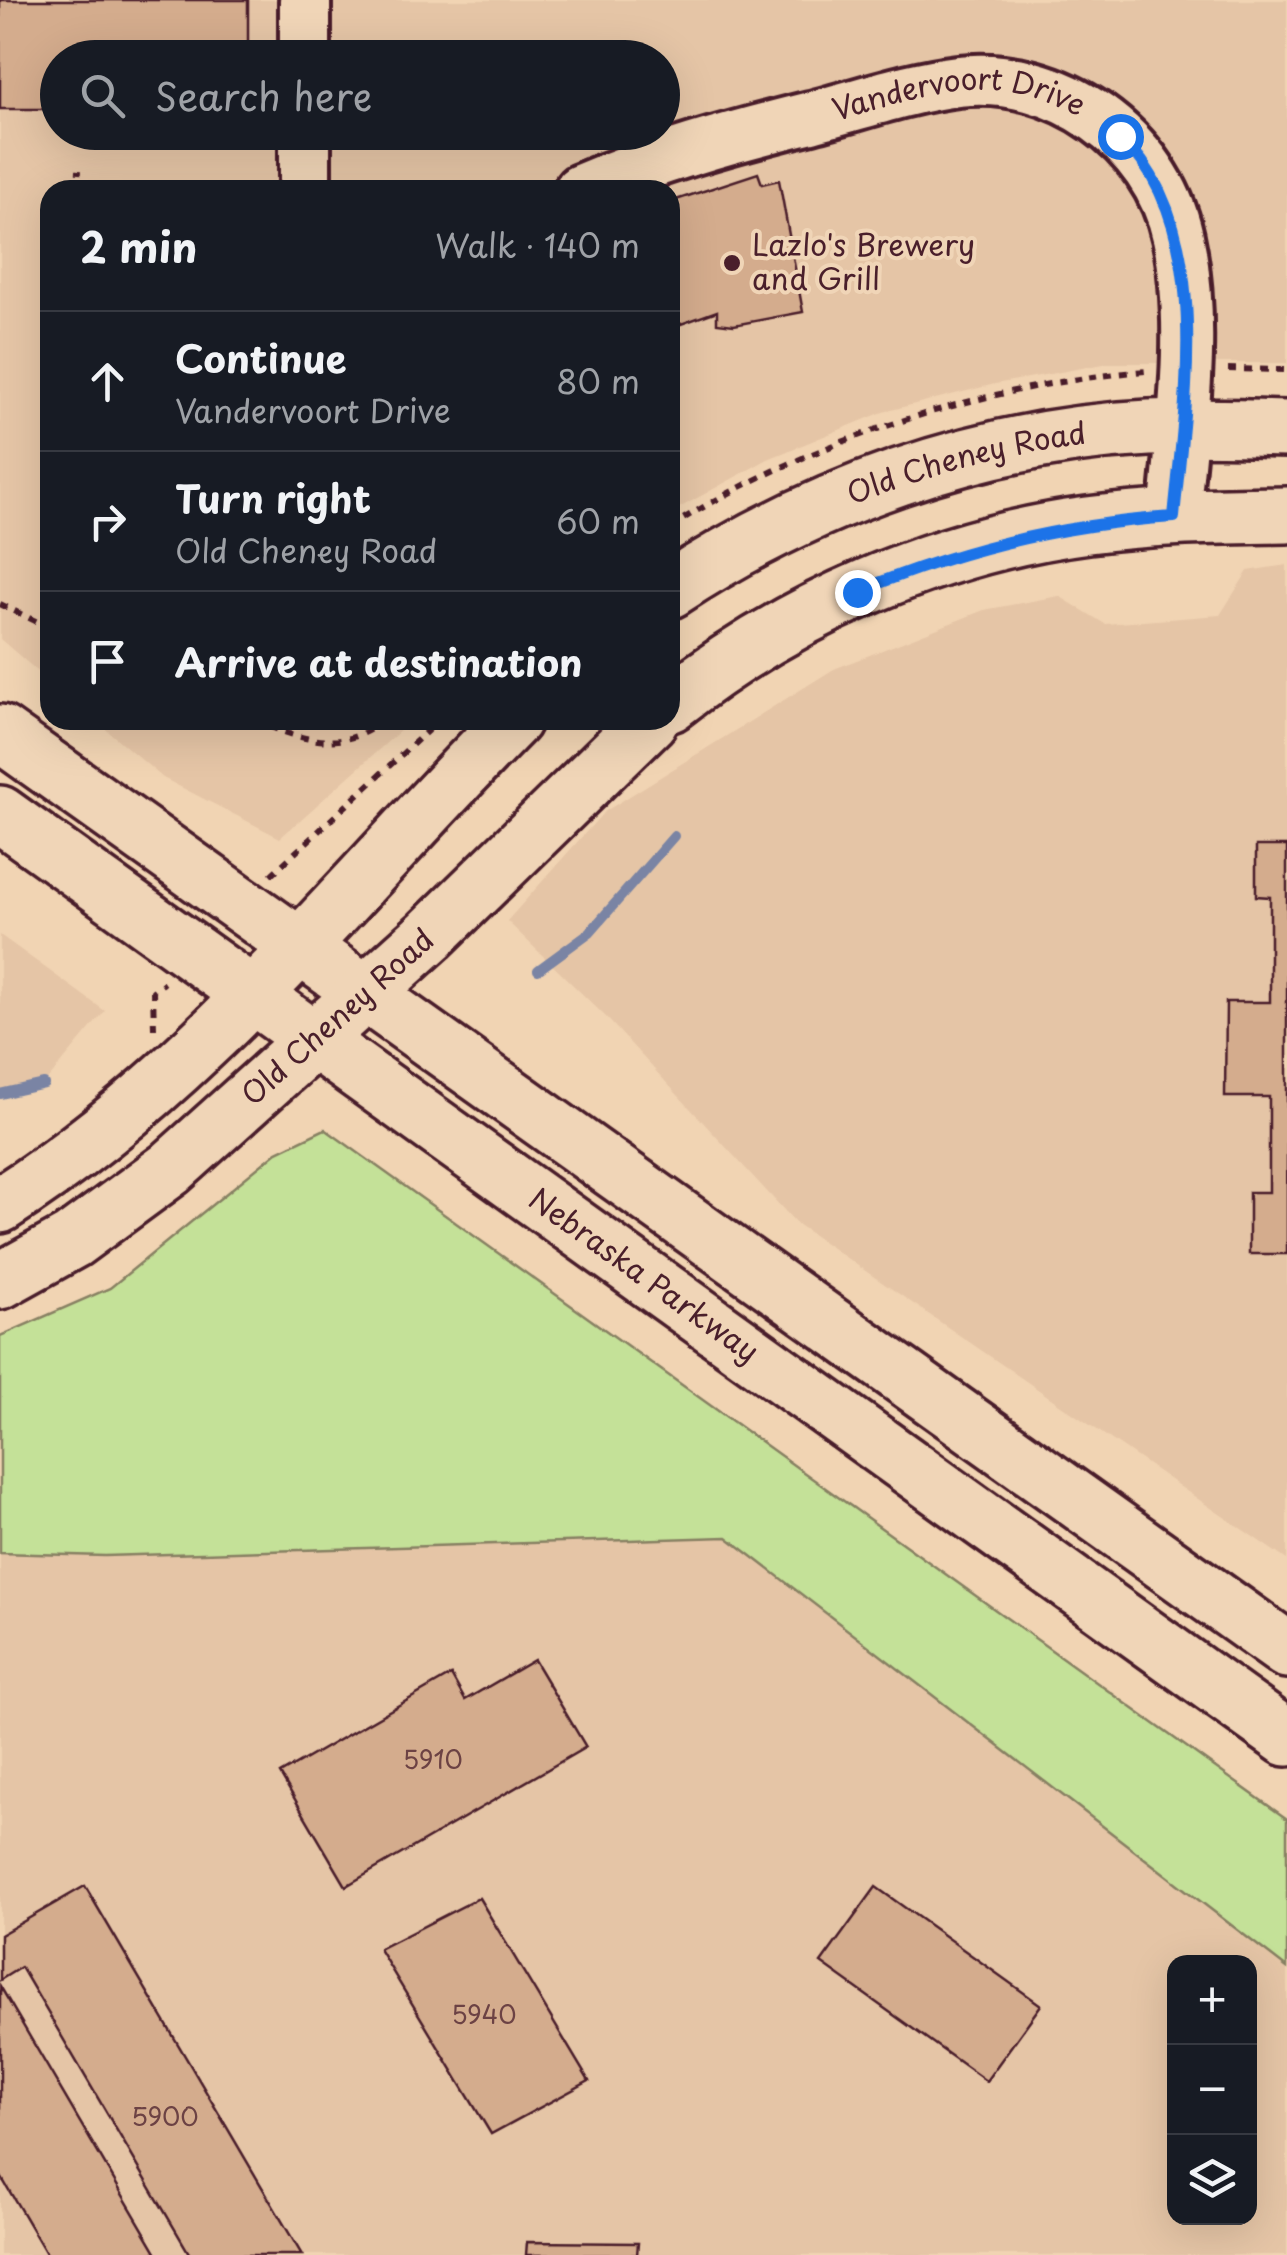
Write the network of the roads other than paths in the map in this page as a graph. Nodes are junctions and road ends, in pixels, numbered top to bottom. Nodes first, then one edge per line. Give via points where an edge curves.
1 (305, 0) edge
2 (305, 40) edge
3 (305, 150) edge
4 (305, 180) edge
5 (606, 180) edge
6 (1182, 428) junction
7 (1287, 429) edge
8 (1287, 514) edge
9 (1174, 517) junction
10 (680, 584) edge
11 (680, 697) edge
12 (503, 730) edge
13 (640, 730) edge
14 (0, 733) edge
15 (0, 814) edge
16 (296, 945) junction
17 (363, 995) junction
18 (252, 996) junction
19 (313, 1041) junction
20 (0, 1205) edge
21 (0, 1281) edge
22 (1287, 1650) edge
23 (1287, 1738) edge

1 - 2 lane
3 - 4 lane
5 - 6 lane, Vandervoort Drive via 684,150 933,86 987,80 1047,90 1108,124 1134,150 1172,213 1182,266
6 - 7 main road, Old Cheney Road
6 - 9 lane, Vandervoort Drive
6 - 10 main road, Old Cheney Road via 1060,438 925,470 792,520
8 - 9 main road
9 - 11 main road via 1018,538 896,575 789,625
12 - 16 main road
13 - 17 main road, Old Cheney Road
14 - 16 main road
15 - 18 main road, Nebraska Parkway
16 - 17 main road
16 - 18 main road
17 - 19 main road, Old Cheney Road
17 - 22 main road
18 - 19 main road, Nebraska Parkway
18 - 20 main road via 96,1140
19 - 21 main road, Old Cheney Road via 135,1196
19 - 23 main road, Nebraska Parkway

